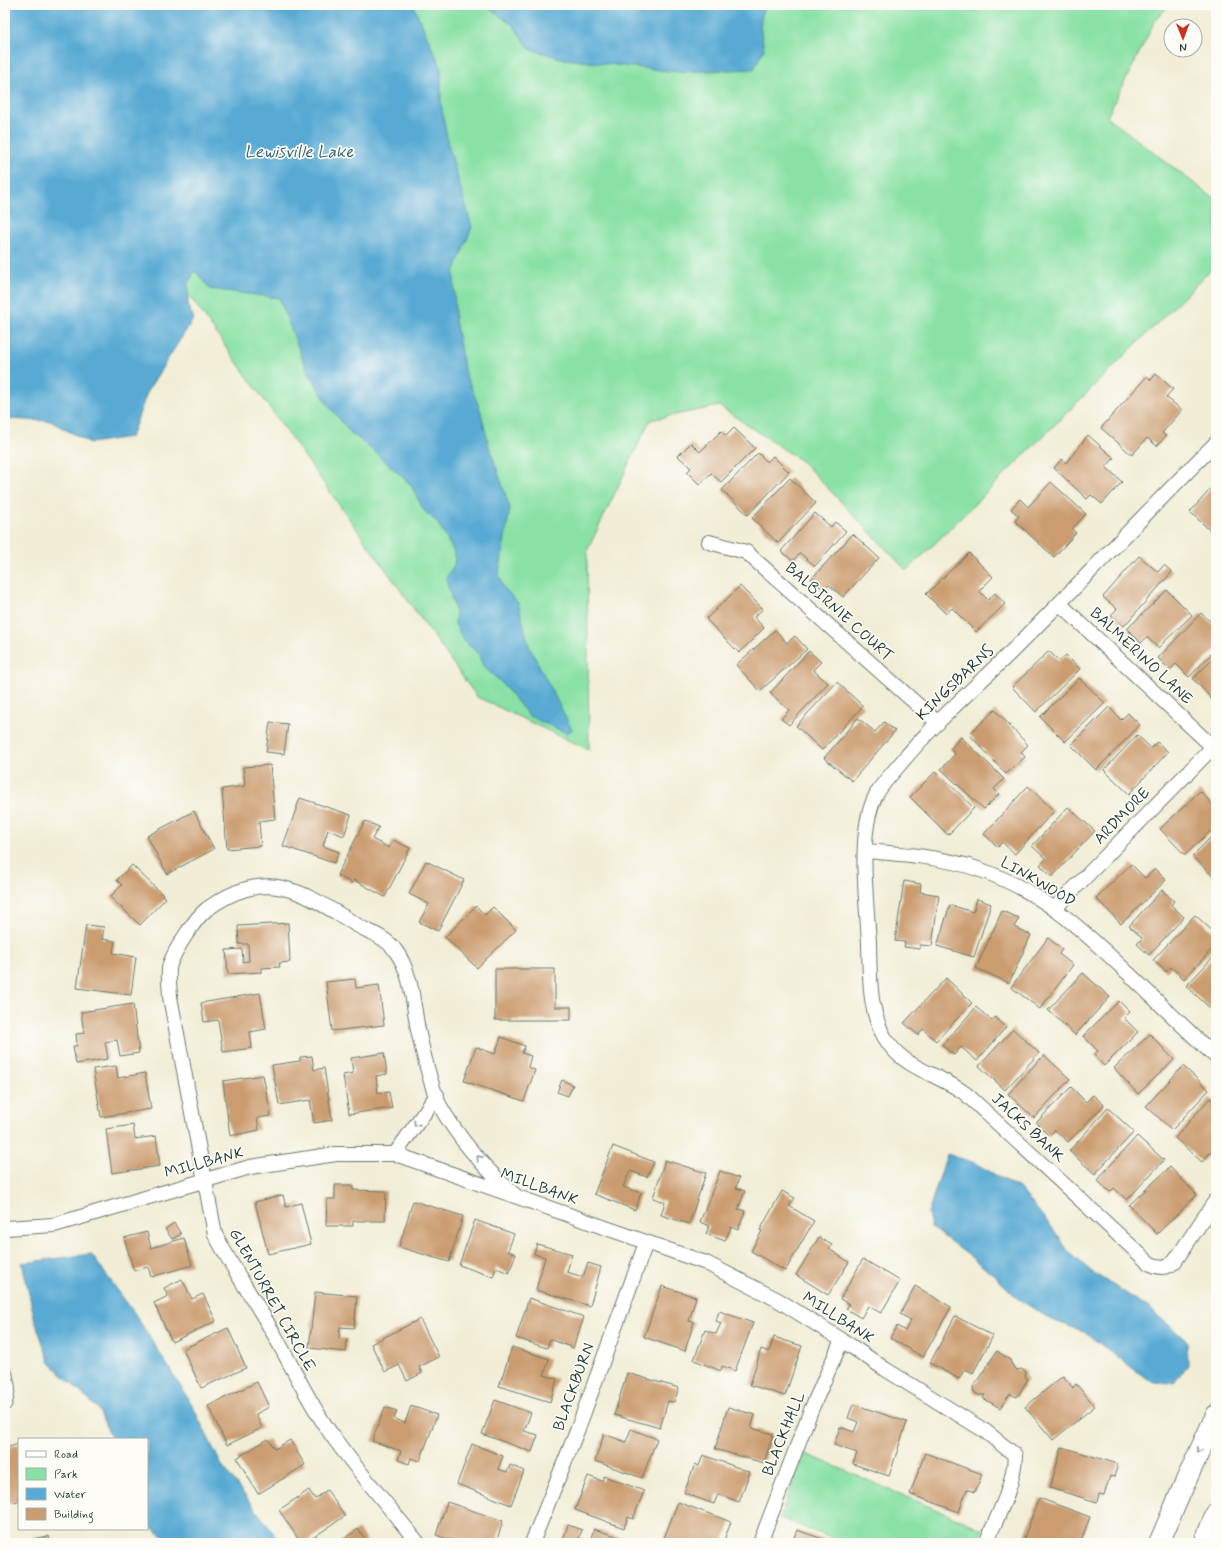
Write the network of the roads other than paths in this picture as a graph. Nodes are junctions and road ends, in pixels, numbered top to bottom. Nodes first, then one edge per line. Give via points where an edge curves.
1 (1216, 443) edge
2 (709, 542) dead end
3 (1060, 604) junction
4 (938, 723) junction
5 (1214, 748) edge
6 (865, 851) junction
7 (1055, 908) junction
8 (875, 1012) joint
9 (1216, 1057) edge
10 (437, 1095) junction
11 (395, 1154) junction
12 (203, 1180) junction
13 (516, 1196) junction
14 (1216, 1200) edge
15 (5, 1228) edge
16 (646, 1243) junction
17 (842, 1340) junction
18 (5, 1374) edge
19 (5, 1403) edge
20 (1216, 1415) edge
21 (1216, 1513) edge
22 (418, 1543) edge
23 (532, 1543) edge
24 (760, 1543) edge
25 (986, 1543) edge
26 (1159, 1543) edge
27 (1204, 1543) edge

1 - 3 street, KINGSBARNS via 1110,549
2 - 4 street, BALBIRNIE COURT via 746,552
3 - 4 street, KINGSBARNS
3 - 5 street, BALMERINO LANE
4 - 6 street, KINGSBARNS via 919,741 875,795 866,824
5 - 7 street, ARDMORE
6 - 7 street, LINKWOOD via 932,858 978,869 1016,886
6 - 8 street, KINGSBARNS via 871,984
7 - 9 street, LINKWOOD via 1078,926
8 - 14 street, JACKS BANK via 885,1038 900,1057 907,1063 949,1082 966,1094 1148,1263 1164,1267 1172,1265
10 -> 11 street
10 - 12 street, GLENTURRET CIRCLE via 419,1031 408,974 395,949 326,906 289,888 273,886 236,891 200,914 170,965 170,998
13 -> 10 street, GLENTURRET CIRCLE via 475,1154 440,1104
11 - 12 street, MILLBANK via 336,1154 250,1167
11 - 13 street, MILLBANK
12 - 15 street, MILLBANK via 54,1225
12 - 22 street, GLENTURRET CIRCLE via 215,1234 232,1268 275,1336 306,1395 337,1442
13 - 16 street, MILLBANK
16 - 17 street, MILLBANK via 706,1263 778,1300
16 - 23 street, BLACKBURN via 577,1431
17 - 24 street, BLACKHALL via 811,1410
17 - 25 street, MILLBANK via 884,1369 985,1430 1015,1455 1010,1484
18 - 19 street via 8,1388
20 -> 26 main road
21 - 27 main road

